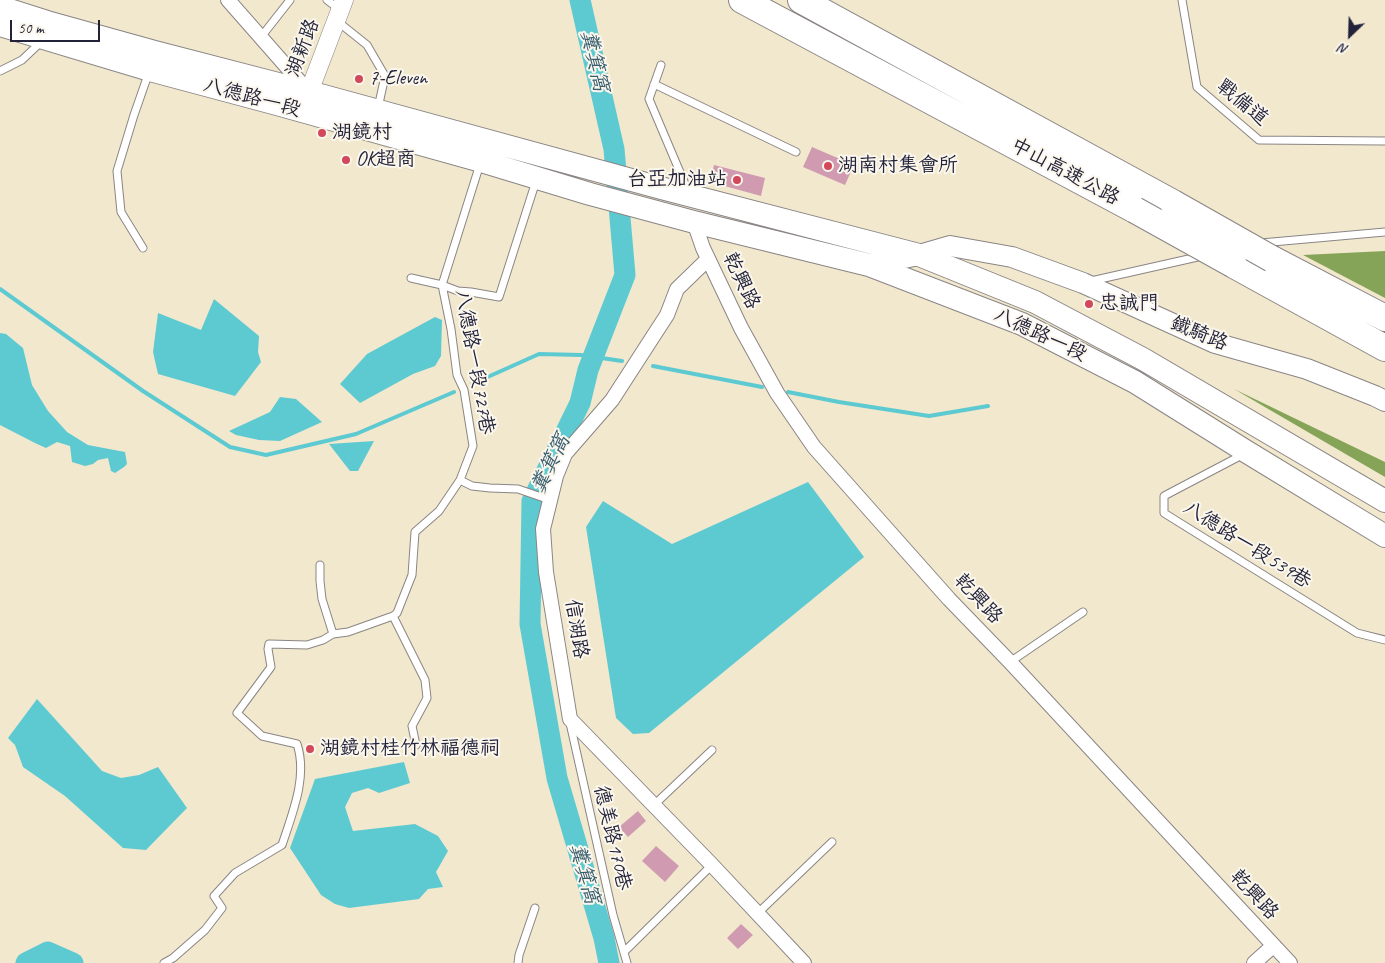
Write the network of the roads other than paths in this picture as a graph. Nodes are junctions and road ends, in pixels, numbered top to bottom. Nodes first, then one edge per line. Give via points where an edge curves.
1 (228, 0) edge
2 (290, 0) edge
3 (742, 0) edge
4 (801, 0) edge
5 (1182, 0) edge
6 (0, 7) edge
7 (337, 7) edge
8 (0, 25) edge
9 (261, 37) junction
10 (44, 38) junction
11 (152, 61) junction
12 (661, 65) dead end
13 (0, 71) edge
14 (654, 84) junction
15 (306, 102) junction
16 (378, 111) junction
17 (1385, 141) edge
18 (796, 152) dead end
19 (481, 161) junction
20 (537, 178) junction
21 (690, 196) junction
22 (694, 222) junction
23 (1385, 232) edge
24 (143, 248) dead end
25 (919, 255) junction
26 (1233, 255) junction
27 (708, 259) junction
28 (869, 265) junction
29 (410, 278) dead end
30 (1083, 283) junction
31 (442, 285) junction
32 (1385, 318) edge
33 (1385, 348) edge
34 (1385, 401) edge
35 (1247, 452) junction
36 (460, 480) junction
37 (545, 498) junction
38 (1385, 501) edge
39 (1385, 536) edge
40 (320, 565) dead end
41 (1083, 612) dead end
42 (392, 616) junction
43 (334, 634) junction
44 (1385, 640) edge
45 (1010, 662) junction
46 (570, 719) junction
47 (416, 746) dead end
48 (712, 750) dead end
49 (654, 805) junction
50 (832, 842) dead end
51 (712, 865) junction
52 (534, 908) dead end
53 (758, 913) junction
54 (1273, 946) junction
55 (624, 952) junction
56 (164, 963) edge
57 (518, 963) edge
58 (627, 963) edge
59 (804, 963) edge
60 (1254, 963) edge
61 (1290, 963) edge

1 - 9 street
2 - 9 lane
3 - 26 highway, 中山高速公路, bridge via 1135,210
4 - 32 highway, 中山高速公路, bridge
5 - 17 lane, 戰備道 via 1197,87 1259,140
6 - 11 main road, 八德路一段
7 - 15 street, 湖新路
7 - 16 lane via 368,45 385,76
8 - 10 main road, 八德路一段
9 - 15 street
10 - 11 main road, 八德路一段
10 - 13 lane via 22,60
11 - 15 main road, 八德路一段
11 - 24 lane via 117,170 122,212
12 - 14 lane
14 - 18 lane
14 - 21 lane via 649,99
15 - 16 main road, 八德路一段
15 - 19 main road, 八德路一段
16 - 21 main road, 八德路一段
19 - 20 main road, 八德路一段
19 - 31 lane, 八德路一段727巷
20 - 22 main road, 八德路一段
20 - 31 lane via 499,297 458,291
21 - 25 main road, 八德路一段
22 - 27 street, 乾興路
22 - 28 main road, 八德路一段
23 - 26 lane via 1260,243
25 - 28 main road, 鐵騎路
25 - 30 main road, 鐵騎路 via 950,246 1012,257
25 - 38 main road, 八德路一段 via 1035,302 1143,359
26 - 30 lane
26 - 33 highway, 中山高速公路
27 - 37 street, 信湖路 via 677,290 667,315 612,400 565,454
27 - 45 street, 乾興路 via 740,328 772,385 814,447 949,599
28 - 35 main road, 八德路一段 via 1022,324 1135,382
29 - 31 lane
30 - 34 main road, 鐵騎路 via 1215,343 1307,368
31 - 36 lane, 八德路一段727巷 via 473,446
35 - 39 main road, 八德路一段
35 - 44 lane, 八德路一段539巷 via 1164,496 1164,513 1358,632
36 - 37 lane via 472,486 518,489
36 - 42 lane, 八德路一段727巷 via 439,511 416,532 412,575 397,613
37 - 46 street, 信湖路 via 546,572
40 - 43 lane via 322,599
41 - 45 lane
42 - 43 lane
42 - 47 lane via 425,680 427,698 412,726
43 - 56 lane via 307,645 269,644 271,666 237,713 262,736 297,744 300,779 293,812 282,845 235,872 214,896 222,908 205,930
45 - 54 street, 乾興路
46 - 49 street
46 - 55 lane, 德美路170巷
48 - 49 lane
49 - 51 street
50 - 53 lane
51 - 53 street
51 - 55 lane
52 - 57 lane
53 - 59 street
54 - 60 street
54 - 61 street, 乾興路
55 - 58 lane, 德美路170巷

